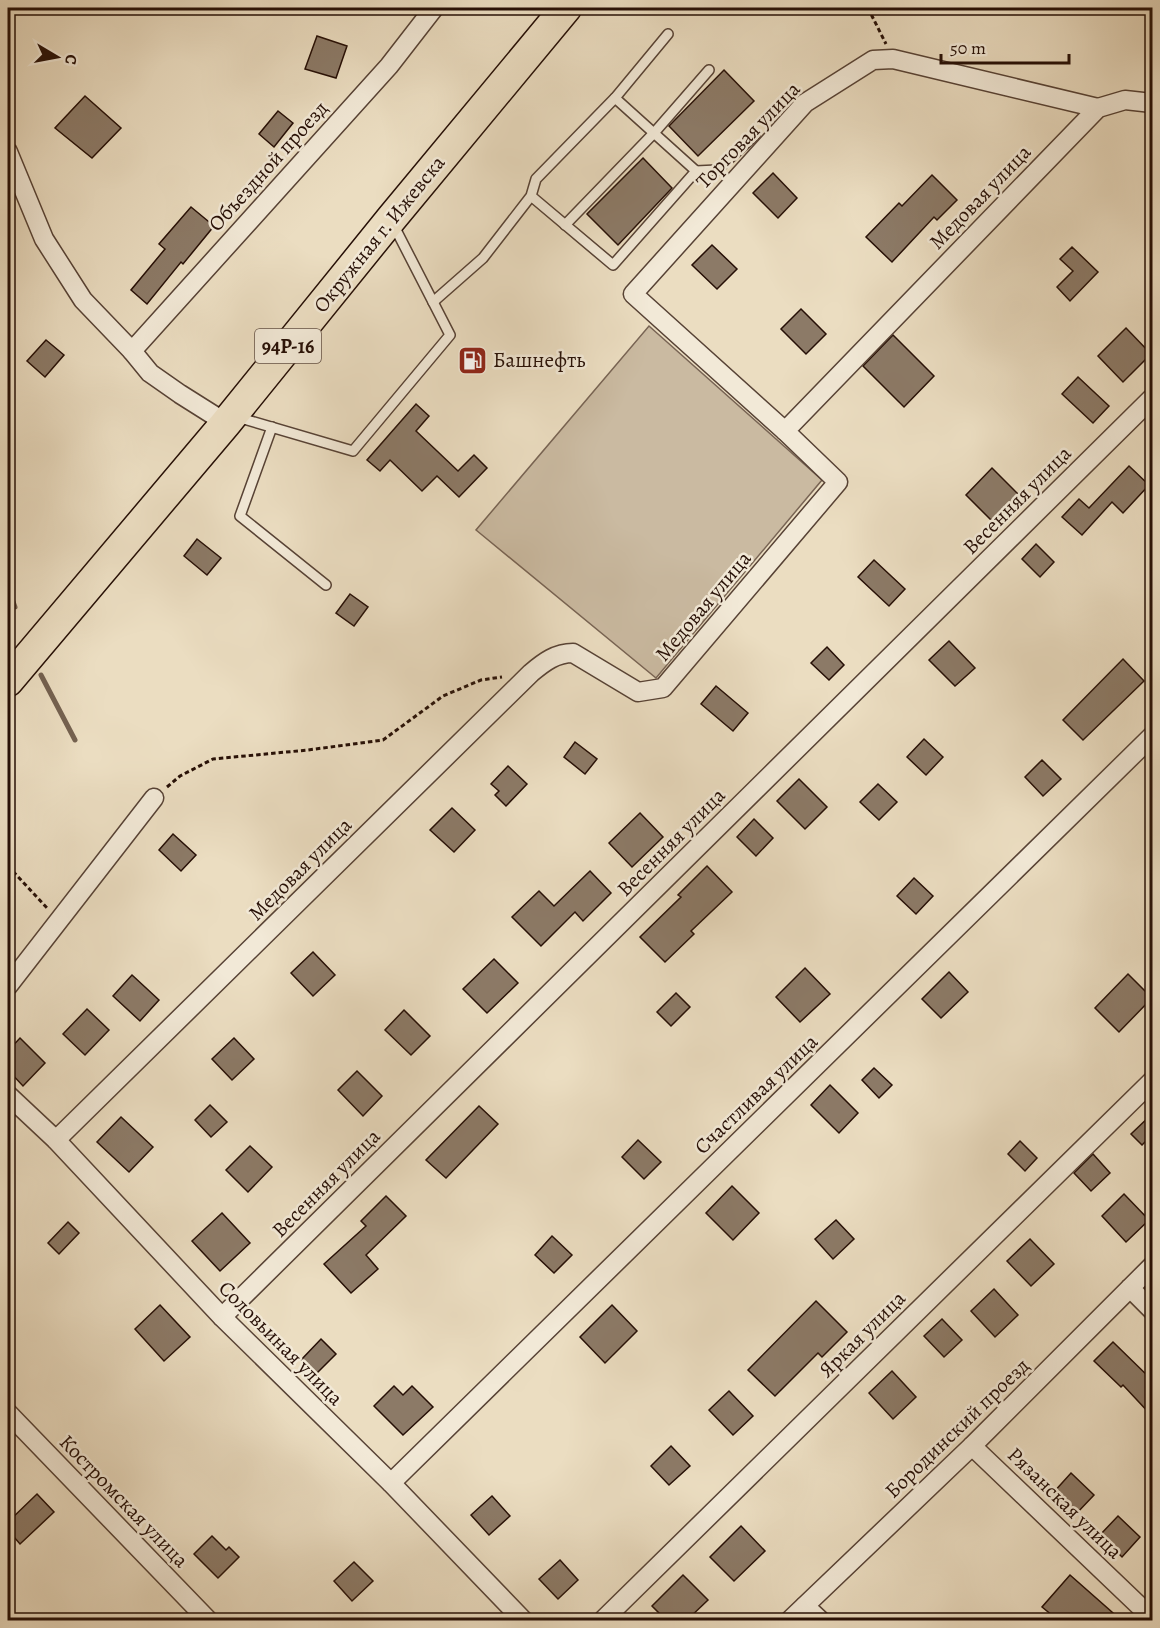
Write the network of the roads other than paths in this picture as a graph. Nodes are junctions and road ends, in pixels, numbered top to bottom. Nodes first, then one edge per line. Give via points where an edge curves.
1 (434, 8) edge
2 (566, 8) edge
3 (668, 34) dead end
4 (709, 70) dead end
5 (615, 98) junction
6 (1152, 103) edge
7 (1098, 108) junction
8 (654, 133) junction
9 (755, 135) dead end
10 (8, 152) edge
11 (696, 171) junction
12 (531, 196) junction
13 (391, 219) junction
14 (565, 225) junction
15 (434, 302) junction
16 (132, 351) junction
17 (1152, 398) edge
18 (229, 419) junction
19 (272, 427) junction
20 (785, 431) junction
21 (326, 585) dead end
22 (8, 681) edge
23 (1152, 736) edge
24 (154, 798) road end
25 (8, 986) edge
26 (1152, 1081) edge
27 (8, 1095) edge
28 (56, 1140) junction
29 (1152, 1266) edge
30 (1130, 1288) junction
31 (1152, 1310) edge
32 (222, 1317) junction
33 (8, 1413) edge
34 (972, 1446) junction
35 (391, 1483) junction
36 (805, 1606) junction
37 (1152, 1618) edge
38 (208, 1620) edge
39 (523, 1620) edge
40 (603, 1620) edge
41 (790, 1620) edge
42 (820, 1620) edge

1 - 16 street, Объездной проезд via 389,66
2 - 13 main road, Окружная г. Ижевска / 94Р-16
3 - 5 lane
4 - 8 lane
5 - 8 lane
5 - 12 lane via 536,179
6 - 7 street via 1125,100
7 - 20 street, Медовая улица
7 - 20 street, Торговая улица via 893,59 873,60 805,103 633,294
8 - 11 lane
8 - 14 lane
9 - 11 lane via 717,170
10 - 16 street via 44,238 83,300
11 - 14 lane via 612,265
12 - 14 lane
12 - 15 lane via 483,258
13 - 15 lane
13 - 18 main road, Окружная г. Ижевска / 94Р-16
15 - 19 lane via 450,335 353,451
16 - 18 street via 150,373
17 - 32 street, Весенняя улица
18 - 19 lane
18 - 22 main road, Окружная г. Ижевска / 94Р-16
19 - 21 lane via 240,516
20 - 28 street, Медовая улица via 837,482 663,688 638,692 573,653 562,653 545,662
23 - 35 street, Счастливая улица
24 - 25 street
26 - 40 street, Яркая улица
27 - 28 street, Соловьиная улица
28 - 32 street, Соловьиная улица
29 - 30 street, Бородинский проезд
30 - 31 street
30 - 34 street, Бородинский проезд
32 - 35 street, Соловьиная улица
33 - 38 street, Костромская улица
34 - 36 street, Бородинский проезд
34 - 37 street, Рязанская улица
35 - 39 street, Соловьиная улица
36 - 41 street, Бородинский проезд
36 - 42 street

